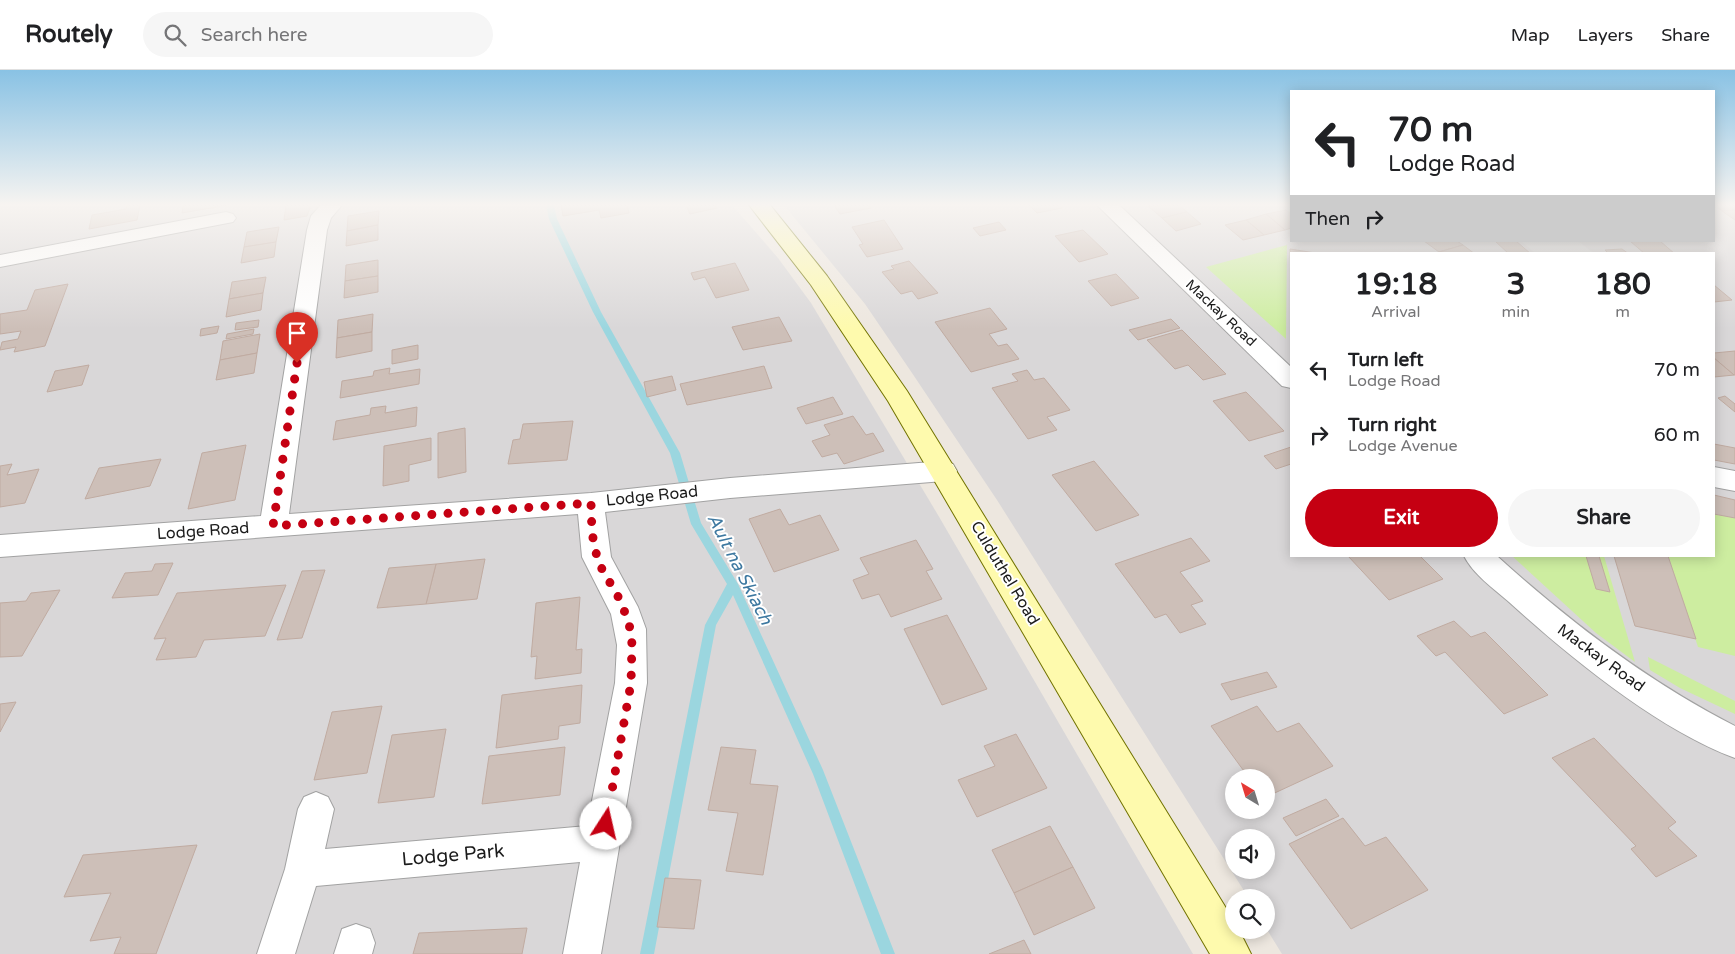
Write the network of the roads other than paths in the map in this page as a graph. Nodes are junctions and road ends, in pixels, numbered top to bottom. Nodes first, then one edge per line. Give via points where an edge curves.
1 (78, 246) edge
2 (315, 246) edge
3 (791, 246) edge
4 (1150, 246) edge
5 (0, 261) edge
6 (1290, 379) edge
7 (944, 471) junction
8 (1715, 477) edge
9 (1735, 481) edge
10 (591, 503) junction
11 (273, 526) junction
12 (0, 546) edge
13 (1479, 557) edge
14 (1735, 743) edge
15 (316, 809) dead end
16 (602, 842) junction
17 (303, 869) junction
18 (276, 954) edge
19 (582, 954) edge
20 (1232, 954) edge

1 - 5 street
2 - 11 street
3 - 7 main road, Culduthel Road via 850,326
4 - 6 street, Mackay Road
7 - 10 street, Lodge Road
7 - 20 main road, Culduthel Road
8 - 9 street
10 - 11 street, Lodge Road
10 - 16 street via 592,533 598,562 620,600 629,623 632,644 631,683
11 - 12 street, Lodge Road
13 - 14 street, Mackay Road via 1576,643 1654,696
15 - 17 street
16 - 17 street, Lodge Park
16 - 19 street
17 - 18 street

